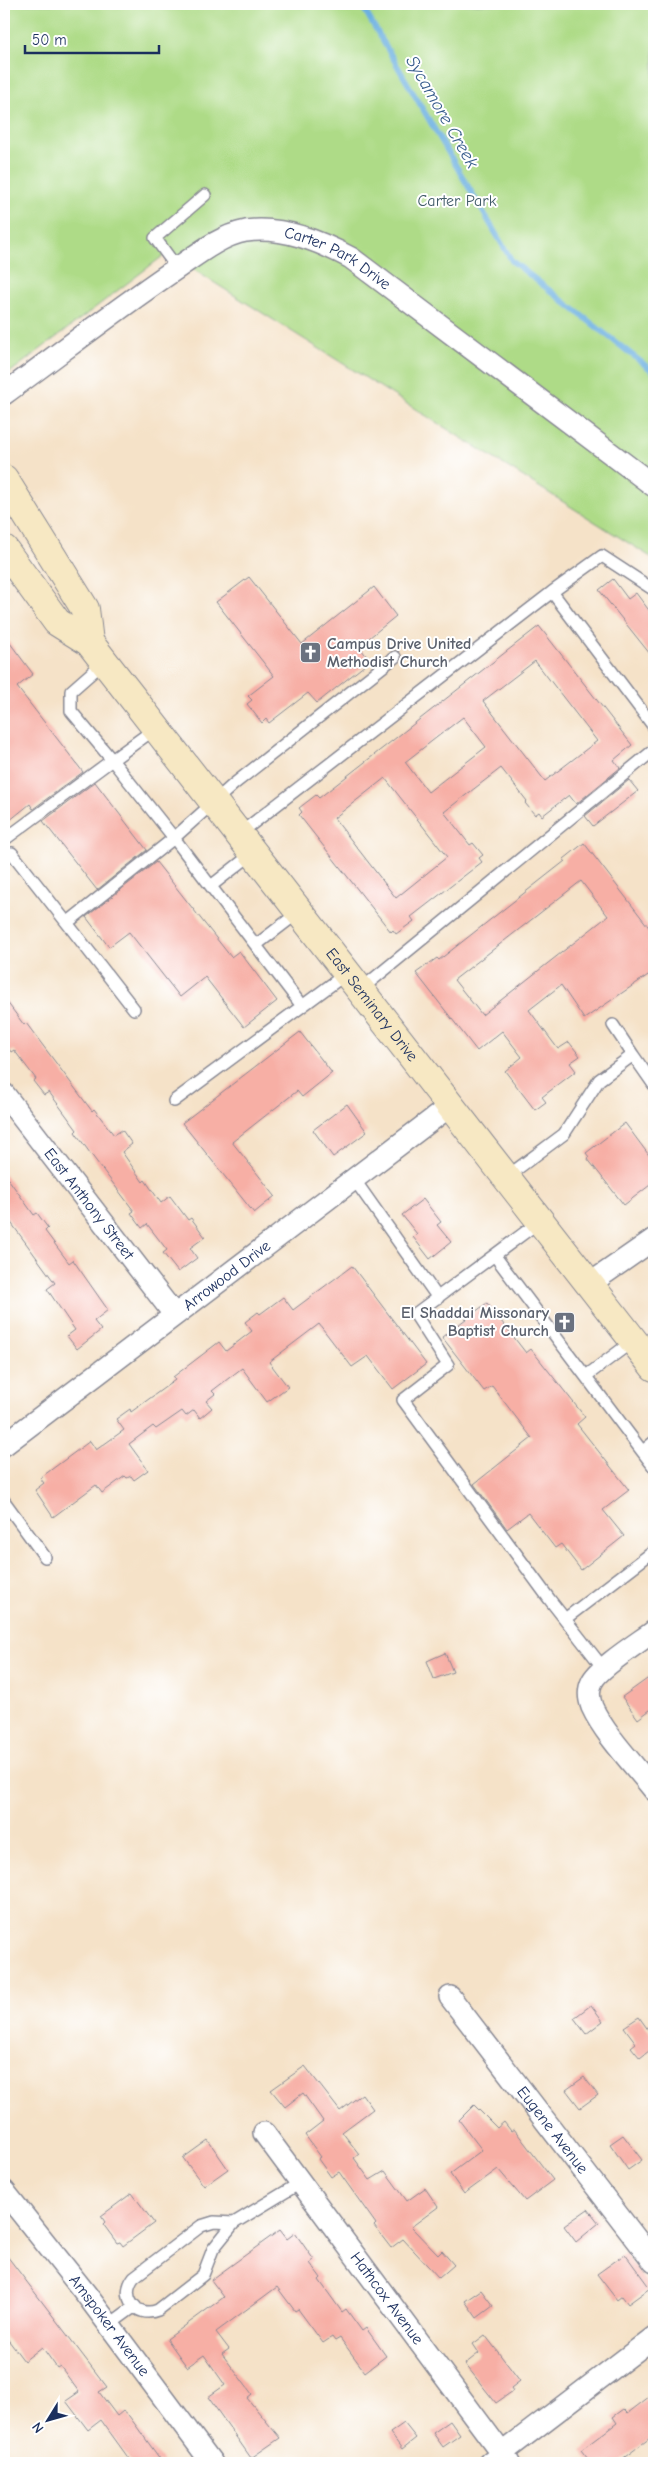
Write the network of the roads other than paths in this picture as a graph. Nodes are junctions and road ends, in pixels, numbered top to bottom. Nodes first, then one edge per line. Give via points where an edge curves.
1 (205, 195) dead end
2 (178, 268) junction
3 (4, 394) edge
4 (4, 479) edge
5 (654, 486) edge
6 (4, 549) edge
7 (654, 590) edge
8 (552, 592) junction
9 (97, 652) junction
10 (395, 657) dead end
11 (654, 727) edge
12 (156, 728) junction
13 (654, 750) edge
14 (112, 760) junction
15 (213, 802) junction
16 (174, 838) junction
17 (4, 840) edge
18 (246, 844) junction
19 (12, 852) dead end
20 (211, 886) junction
21 (299, 912) junction
22 (67, 923) junction
23 (256, 945) junction
24 (353, 982) junction
25 (302, 1006) junction
26 (134, 1009) dead end
27 (612, 1025) dead end
28 (633, 1055) junction
29 (654, 1085) edge
30 (4, 1094) edge
31 (174, 1101) dead end
32 (450, 1106) junction
33 (505, 1178) junction
34 (354, 1179) junction
35 (540, 1222) junction
36 (654, 1240) edge
37 (495, 1256) junction
38 (588, 1285) junction
39 (438, 1298) junction
40 (174, 1314) junction
41 (633, 1341) junction
42 (654, 1368) edge
43 (586, 1376) junction
44 (654, 1442) edge
45 (4, 1444) edge
46 (643, 1451) junction
47 (654, 1467) edge
48 (4, 1501) edge
49 (654, 1551) edge
50 (46, 1557) dead end
51 (565, 1619) junction
52 (653, 1635) edge
53 (604, 1669) junction
54 (654, 1790) edge
55 (450, 1997) dead end
56 (264, 2133) dead end
57 (300, 2183) junction
58 (4, 2191) edge
59 (234, 2223) junction
60 (654, 2262) edge
61 (134, 2306) junction
62 (109, 2325) junction
63 (654, 2337) edge
64 (500, 2460) edge
65 (212, 2463) edge

1 - 2 lane via 155,238
2 - 3 street, Carter Park Drive
2 - 5 street, Carter Park Drive via 217,242 244,232 279,231 316,241 351,258
4 - 9 main road via 85,609
6 - 9 main road, East Seminary Drive via 57,622
7 - 8 lane via 602,556
8 - 11 lane
8 - 18 lane
9 - 12 main road, East Seminary Drive
9 - 14 lane via 71,691 71,711
10 - 15 lane
12 - 14 lane
12 - 15 main road, East Seminary Drive
13 - 24 lane
14 - 16 lane
14 - 17 lane
15 - 16 lane
15 - 18 main road, East Seminary Drive
16 - 20 lane
16 - 22 lane
18 - 20 lane
18 - 21 main road, East Seminary Drive
19 - 22 lane
20 - 23 lane
21 - 23 lane
21 - 24 main road, East Seminary Drive
22 - 26 lane
23 - 25 lane
24 - 25 lane
24 - 32 main road, East Seminary Drive
25 - 31 lane
27 - 28 lane
28 - 29 lane
28 - 33 lane via 599,1080 564,1134
30 - 40 street, East Anthony Street
32 - 33 main road, East Seminary Drive
32 - 34 street, Arrowood Drive
33 - 35 main road, East Seminary Drive
34 - 39 lane
34 - 40 street, Arrowood Drive
35 - 37 lane
35 - 38 main road, East Seminary Drive
36 - 38 street
37 - 39 lane
37 - 43 lane
38 - 41 main road, East Seminary Drive
39 - 51 lane via 415,1314 448,1365 403,1400
40 - 45 street, Arrowood Drive
41 - 42 main road, East Seminary Drive
41 - 43 lane
43 - 46 lane
44 - 46 lane
46 - 47 lane
48 - 50 lane
49 - 51 lane
51 - 53 lane
52 - 53 street
53 - 54 street via 592,1680 589,1695 592,1707
55 - 60 street, Eugene Avenue
56 - 57 street, Hathcox Avenue
57 - 59 lane
57 - 64 street, Hathcox Avenue
58 - 62 street, Amspoker Avenue
59 - 61 lane via 218,2240 199,2279 152,2313
59 - 61 lane via 214,2222 201,2226 134,2277 126,2292
61 - 62 lane
62 - 65 street, Amspoker Avenue
63 - 64 street

